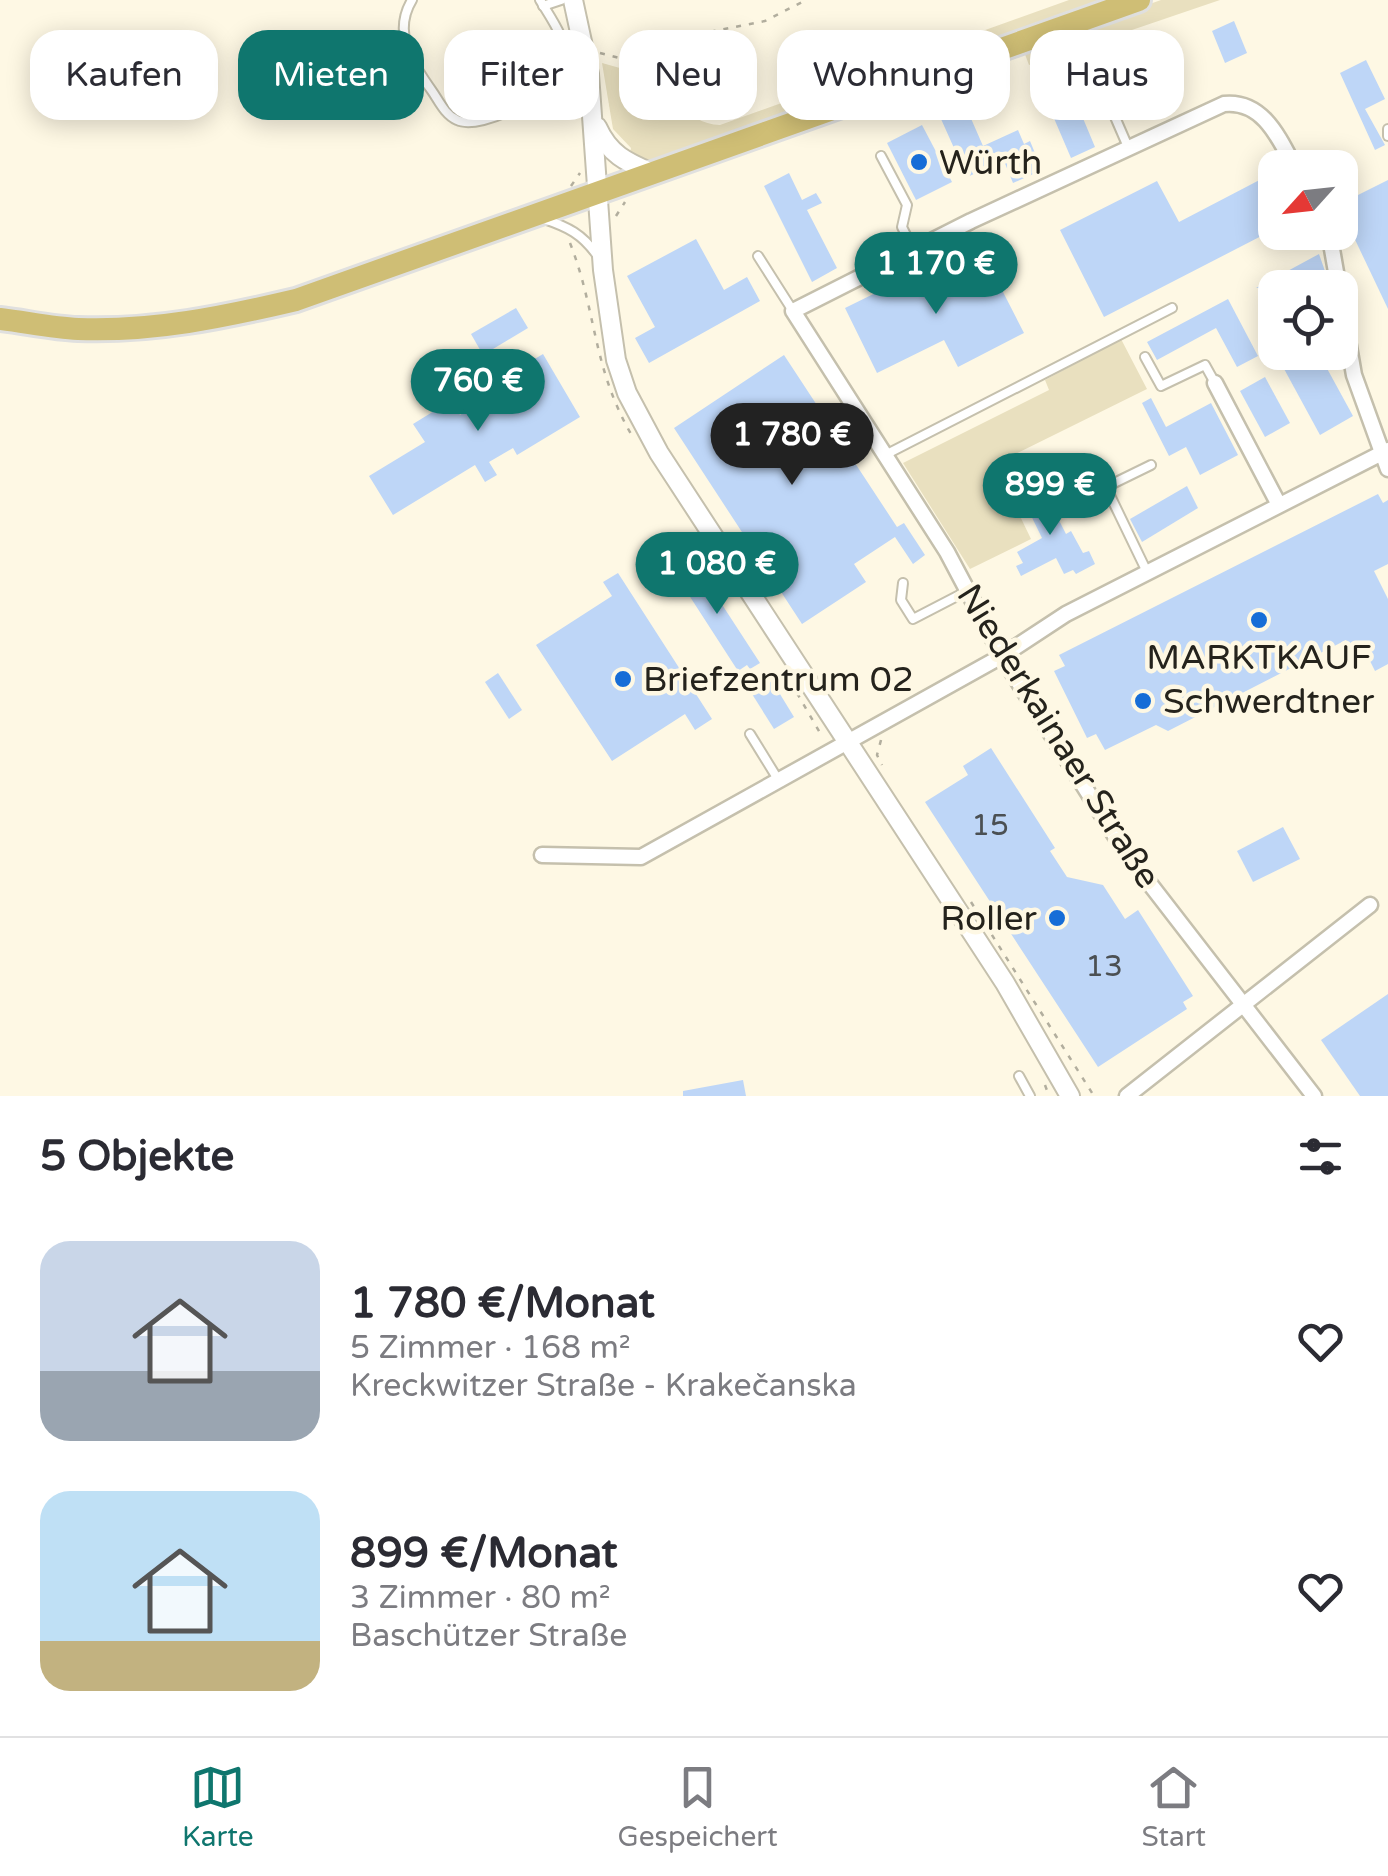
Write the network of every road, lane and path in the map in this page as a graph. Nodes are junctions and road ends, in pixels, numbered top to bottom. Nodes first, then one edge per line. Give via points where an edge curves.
1 (412, 0) edge
2 (561, 0) edge
3 (573, 0) edge
4 (806, 0) edge
5 (1139, 0) edge
6 (541, 3) edge
7 (580, 30) edge
8 (599, 52) edge
9 (593, 120) edge
10 (594, 120) edge
11 (1117, 120) edge
12 (1128, 147) junction
13 (1283, 150) edge
14 (881, 156) dead end
15 (585, 164) dead end
16 (652, 173) junction
17 (609, 189) junction
18 (575, 201) junction
19 (535, 216) junction
20 (612, 222) dead end
21 (577, 233) junction
22 (913, 250) junction
23 (1333, 250) edge
24 (758, 256) dead end
25 (603, 270) junction
26 (1172, 308) dead end
27 (794, 311) junction
28 (0, 319) edge
29 (1145, 357) dead end
30 (1215, 383) joint
31 (638, 446) dead end
32 (1384, 452) edge
33 (885, 455) junction
34 (1152, 464) dead end
35 (1388, 468) edge
36 (1278, 503) junction
37 (1147, 572) junction
38 (904, 583) dead end
39 (969, 590) junction
40 (1002, 656) junction
41 (795, 691) dead end
42 (873, 728) junction
43 (750, 734) dead end
44 (840, 747) junction
45 (887, 777) dead end
46 (780, 781) junction
47 (542, 855) dead end
48 (971, 902) dead end
49 (1370, 906) dead end
50 (1242, 1006) junction
51 (1018, 1076) dead end
52 (1030, 1096) edge
53 (1070, 1096) edge
54 (1094, 1096) edge
55 (1128, 1096) edge
56 (1314, 1096) edge

1 - 6 lane via 403,18 412,63 447,113 476,124 558,80 566,61 562,40
2 - 6 lane
3 - 7 street
4 - 8 path via 765,21 699,34 630,61
5 - 16 main road
9 - 17 street
10 - 16 street via 621,160
11 - 12 lane
12 - 13 street via 1237,103 1261,116
12 - 22 street
14 - 22 lane via 907,205 902,227
15 - 18 path via 570,183
16 - 17 main road
17 - 18 main road
17 - 20 path via 625,203
17 - 25 street
18 - 19 main road
19 - 21 lane
19 - 28 main road via 372,276 221,317 77,329
21 - 25 lane
21 - 31 path via 569,240 587,288 598,364
22 - 27 street
23 - 32 street via 1346,342
24 - 27 lane
25 - 44 street via 616,360 641,422
26 - 33 lane
27 - 33 street, Niederkainaer Straße
29 - 30 lane via 1161,386 1205,365
30 - 36 street
32 - 35 street
32 - 36 street
33 - 39 street, Niederkainaer Straße
34 - 37 lane via 1106,488
36 - 37 street
37 - 40 street
38 - 39 lane via 901,600 913,619
39 - 40 street, Niederkainaer Straße
40 - 42 street
40 - 50 street, Niederkainaer Straße via 1126,853
41 - 44 path
42 - 44 street
42 - 45 path
43 - 46 lane
44 - 46 street
44 - 53 street via 1005,983
46 - 47 street via 641,857
48 - 54 path
49 - 50 street
50 - 55 street
50 - 56 street, Niederkainaer Straße
51 - 52 lane

